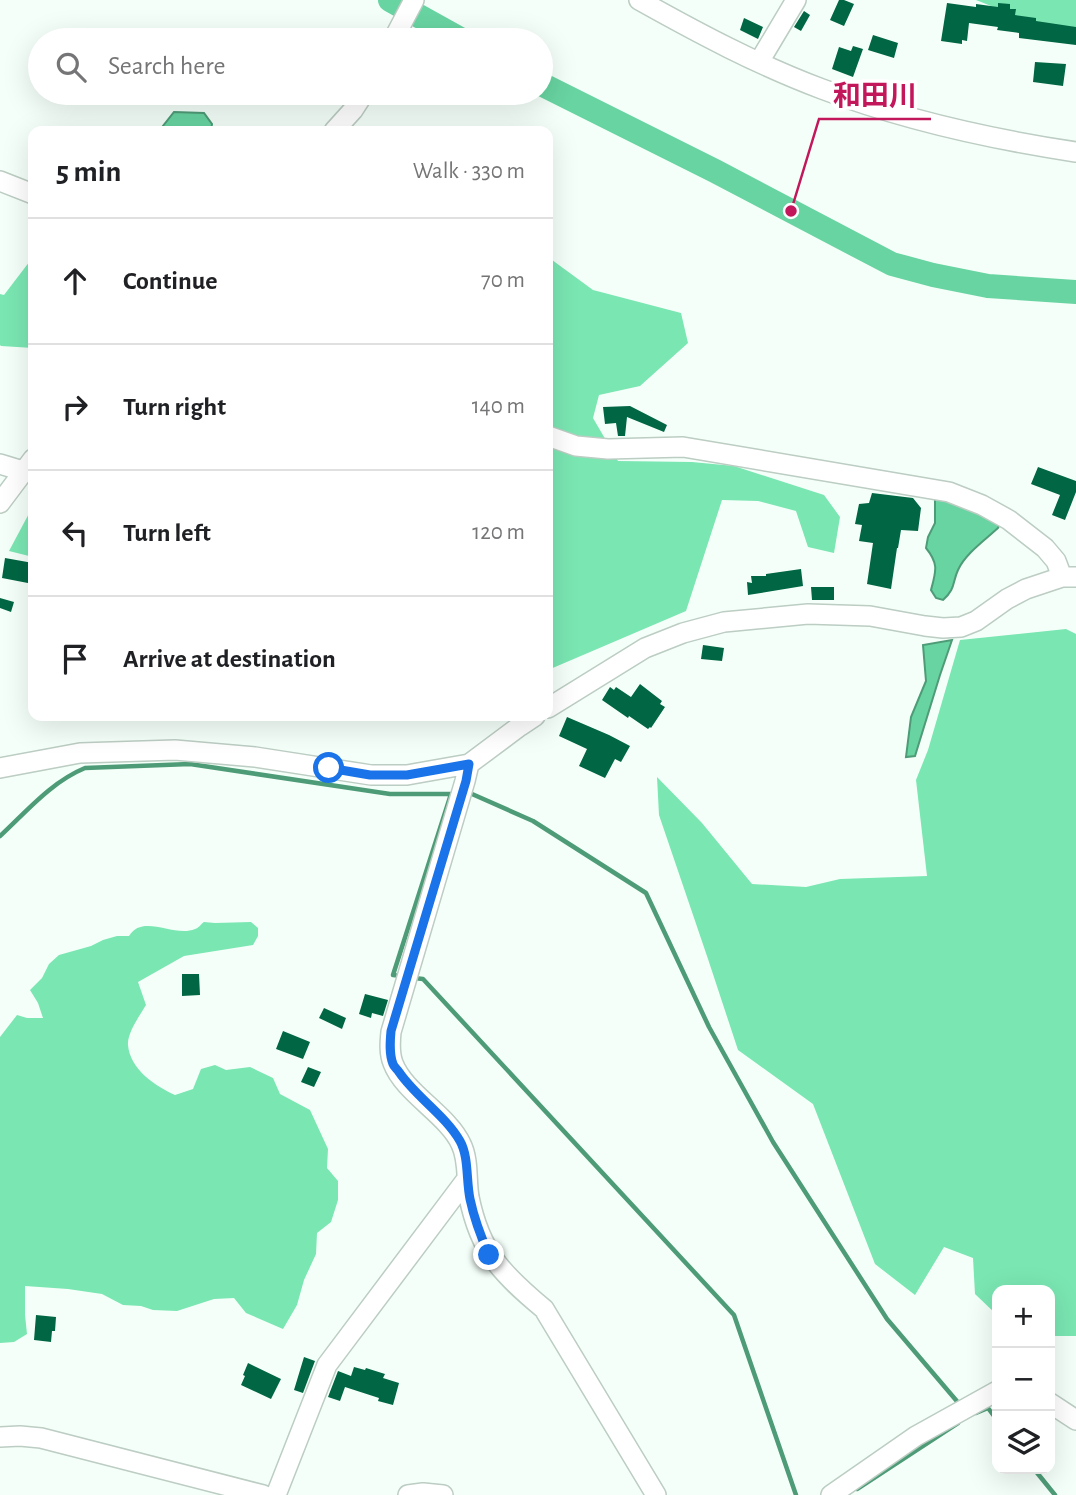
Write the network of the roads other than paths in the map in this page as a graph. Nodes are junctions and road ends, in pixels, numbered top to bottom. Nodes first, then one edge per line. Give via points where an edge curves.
1 (414, 0) edge
2 (639, 0) edge
3 (796, 0) edge
4 (399, 28) edge
5 (759, 62) junction
6 (356, 105) edge
7 (339, 126) edge
8 (1076, 152) edge
9 (0, 181) edge
10 (28, 192) edge
11 (553, 438) edge
12 (0, 464) edge
13 (28, 465) edge
14 (0, 503) edge
15 (1069, 577) edge
16 (553, 705) edge
17 (528, 721) edge
18 (469, 764) junction
19 (0, 768) edge
20 (466, 1180) junction
21 (992, 1394) edge
22 (1055, 1406) edge
23 (1076, 1420) edge
24 (0, 1437) edge
25 (263, 1495) edge
26 (276, 1495) edge
27 (408, 1495) edge
28 (443, 1495) edge
29 (656, 1495) edge
30 (831, 1495) edge

1 - 4 street
2 - 5 street
3 - 5 street
5 - 8 street via 821,89 937,125
6 - 7 street
9 - 10 street
11 - 15 street via 608,449 683,447 949,492 1009,520 1045,548
12 - 13 street
13 - 14 street
15 - 16 street via 1026,589 961,627 808,614 724,622 645,648
17 - 18 street
18 - 19 street via 407,775 370,775 175,750 80,753
18 - 20 street via 391,1031 390,1048 393,1064 405,1082 461,1142
20 - 26 street via 327,1365
20 - 29 street via 489,1255 544,1309
21 - 30 street via 916,1436
22 - 23 street
24 - 25 street via 41,1438
27 - 28 street

